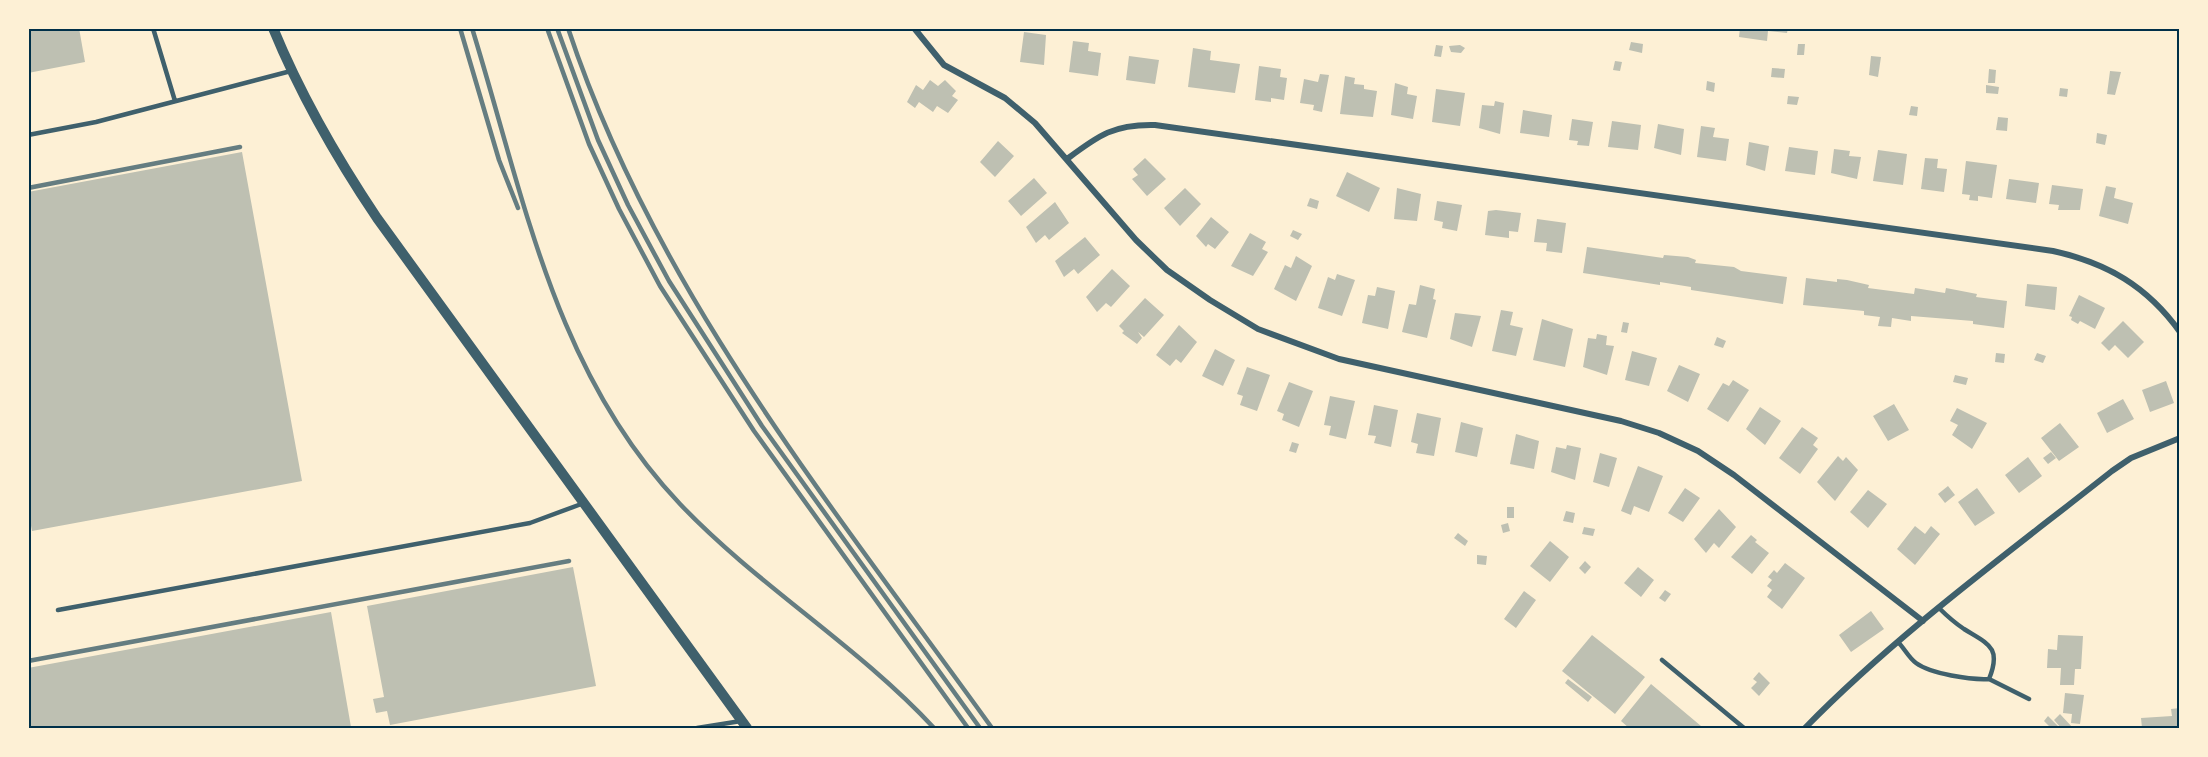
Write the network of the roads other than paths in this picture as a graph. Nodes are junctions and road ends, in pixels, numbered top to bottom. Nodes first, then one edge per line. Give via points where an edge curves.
1 (153, 28) edge
2 (273, 28) edge
3 (914, 28) edge
4 (291, 71) junction
5 (175, 101) junction
6 (28, 135) edge
7 (1067, 159) junction
8 (2180, 332) edge
9 (2180, 438) edge
10 (584, 504) junction
11 (1939, 608) junction
12 (58, 610) dead end
13 (1923, 621) junction
14 (1898, 642) junction
15 (1662, 660) dead end
16 (1989, 679) junction
17 (2030, 699) dead end
18 (744, 725) edge
19 (697, 729) edge
20 (1744, 729) edge
21 (1804, 729) edge

1 - 5 lane
2 - 4 street
3 - 7 street via 944,65 1005,98 1035,123
4 - 5 lane
4 - 10 street via 342,166 376,218
5 - 6 lane
7 - 8 street via 1116,127 1155,125 2053,251 2088,259 2117,274 2148,297
7 - 13 street via 1167,270 1258,329 1340,359 1621,421 1659,433 1734,475
9 - 11 street via 2131,458 2112,471
10 - 12 lane via 530,523
10 - 18 street
11 - 13 street
11 - 16 lane via 1991,646 1994,655
13 - 14 street
14 - 16 lane via 1921,666 1957,676
14 - 21 street
15 - 20 lane
16 - 17 lane
18 - 19 lane

